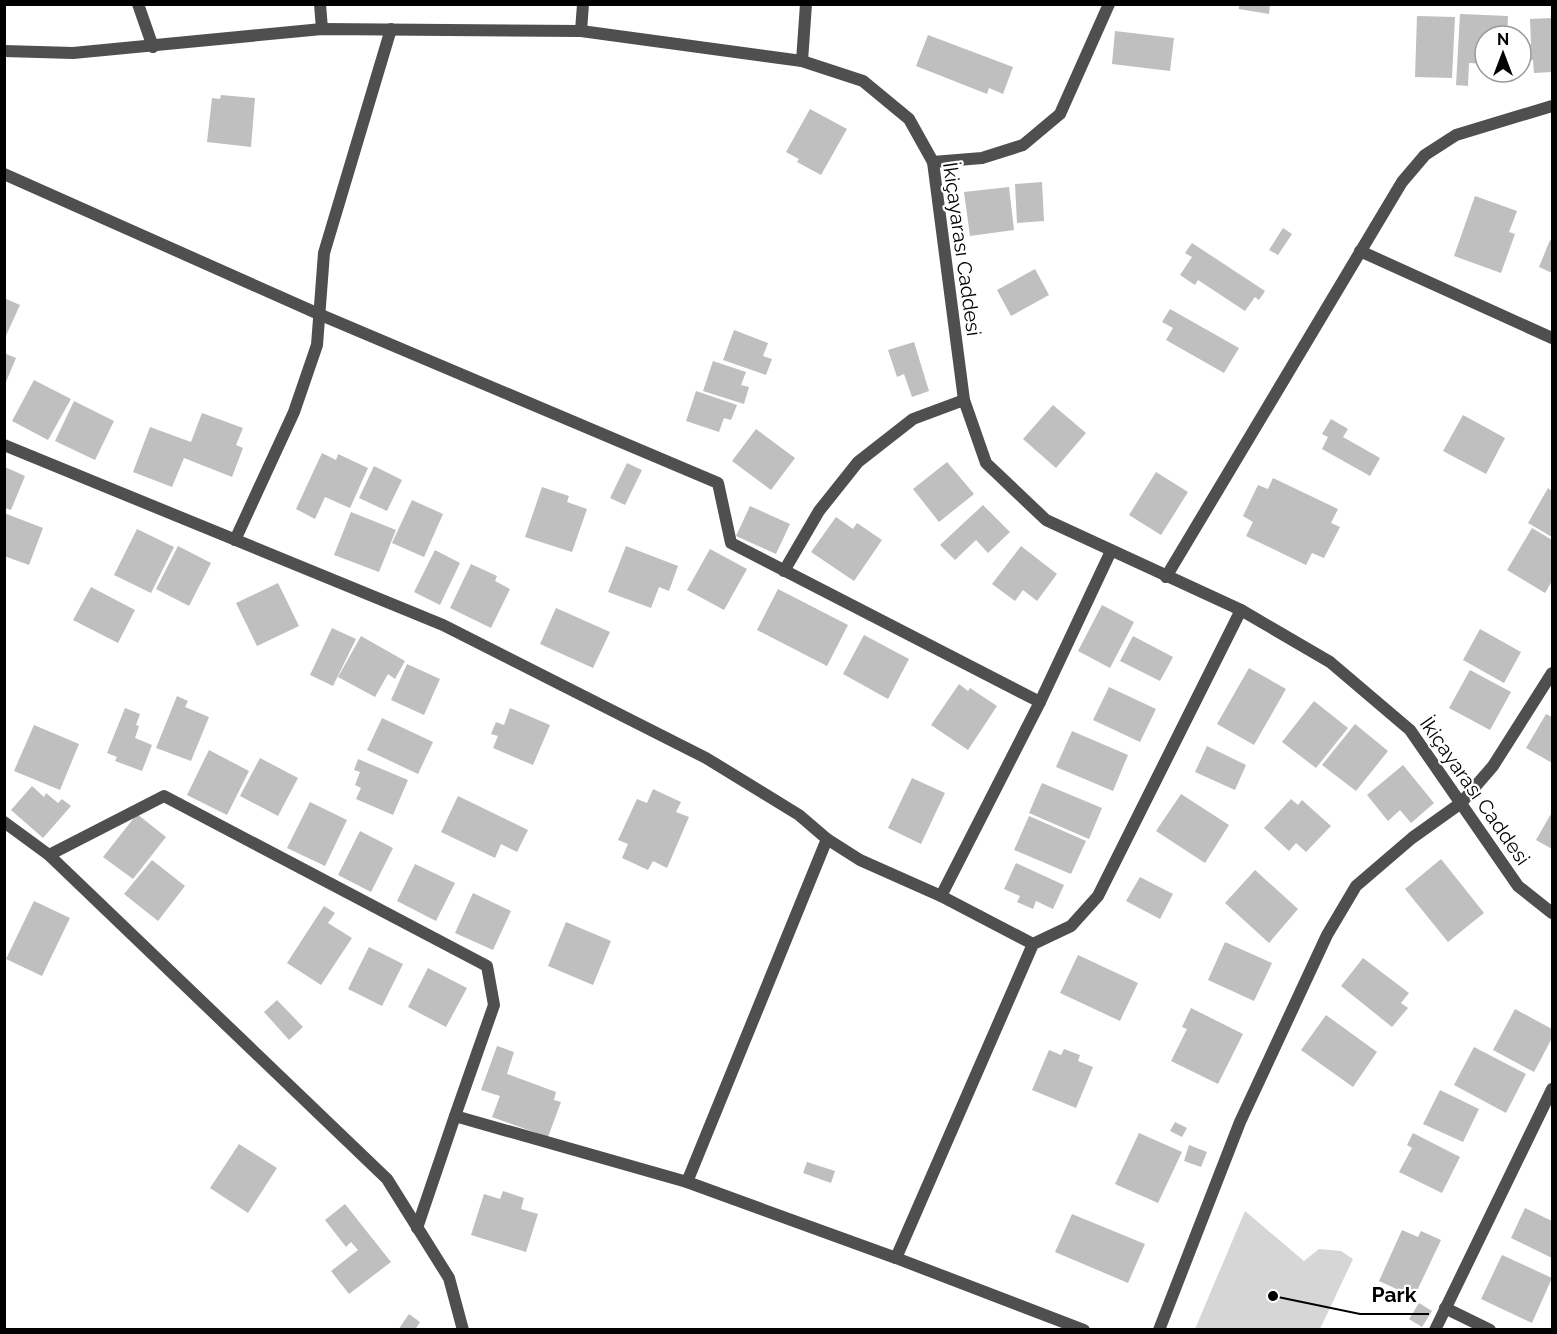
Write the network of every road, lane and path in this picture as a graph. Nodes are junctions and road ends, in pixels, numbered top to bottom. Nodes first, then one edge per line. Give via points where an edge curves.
1 (138, 4) edge
2 (320, 4) edge
3 (583, 4) edge
4 (806, 4) edge
5 (1109, 4) edge
6 (322, 29) junction
7 (391, 29) junction
8 (581, 31) junction
9 (153, 47) junction
10 (4, 51) edge
11 (802, 61) junction
12 (1552, 106) edge
13 (933, 162) junction
14 (4, 174) edge
15 (1360, 250) junction
16 (321, 315) junction
17 (1552, 338) edge
18 (964, 400) junction
19 (4, 445) edge
20 (235, 540) junction
21 (1111, 550) junction
22 (784, 571) junction
23 (1166, 577) junction
24 (1241, 610) junction
25 (1552, 673) edge
26 (1040, 702) junction
27 (1461, 803) junction
28 (4, 822) edge
29 (827, 839) junction
30 (50, 855) junction
31 (941, 896) junction
32 (1552, 913) edge
33 (1033, 944) junction
34 (1552, 1089) edge
35 (455, 1116) junction
36 (687, 1182) junction
37 (417, 1227) junction
38 (896, 1258) junction
39 (1445, 1308) junction
40 (463, 1329) edge
41 (1084, 1329) edge
42 (1159, 1329) edge
43 (1435, 1329) edge
44 (1490, 1329) edge

1 - 9 street
2 - 6 street
3 - 8 street
4 - 11 street
5 - 13 street via 1060,114 1023,144 982,158
6 - 7 street, İkiçayarası Caddesi
6 - 9 street, İkiçayarası Caddesi
7 - 8 street, İkiçayarası Caddesi
7 - 16 street via 324,253
8 - 11 street, İkiçayarası Caddesi
9 - 10 street, İkiçayarası Caddesi via 73,53
11 - 13 street, İkiçayarası Caddesi via 863,81 909,119
12 - 15 street via 1456,135 1425,155 1402,182
13 - 18 street, İkiçayarası Caddesi
14 - 16 street
15 - 17 street
15 - 23 street
16 - 20 street via 317,345 294,412
16 - 22 street via 718,483 731,543
18 - 21 street, İkiçayarası Caddesi via 986,463 1046,520
18 - 22 street via 913,419 858,462 819,511
19 - 20 street
20 - 29 street via 443,625 706,758 799,815
21 - 23 street, İkiçayarası Caddesi
21 - 26 street
22 - 26 street
23 - 24 street, İkiçayarası Caddesi
24 - 27 street, İkiçayarası Caddesi via 1330,662 1410,730
24 - 33 street via 1098,896 1071,926
25 - 27 street via 1493,766
26 - 31 street
27 - 32 street, İkiçayarası Caddesi via 1518,886
27 - 42 street via 1356,886 1327,935 1240,1122
28 - 30 street
29 - 31 street via 860,860
29 - 36 street
30 - 35 street via 164,796 487,966 494,1005
30 - 37 street via 387,1179
31 - 33 street
33 - 38 street
34 - 39 street
35 - 36 street
35 - 37 street
36 - 38 street
37 - 40 street via 449,1278
38 - 41 street
39 - 43 street
39 - 44 street

